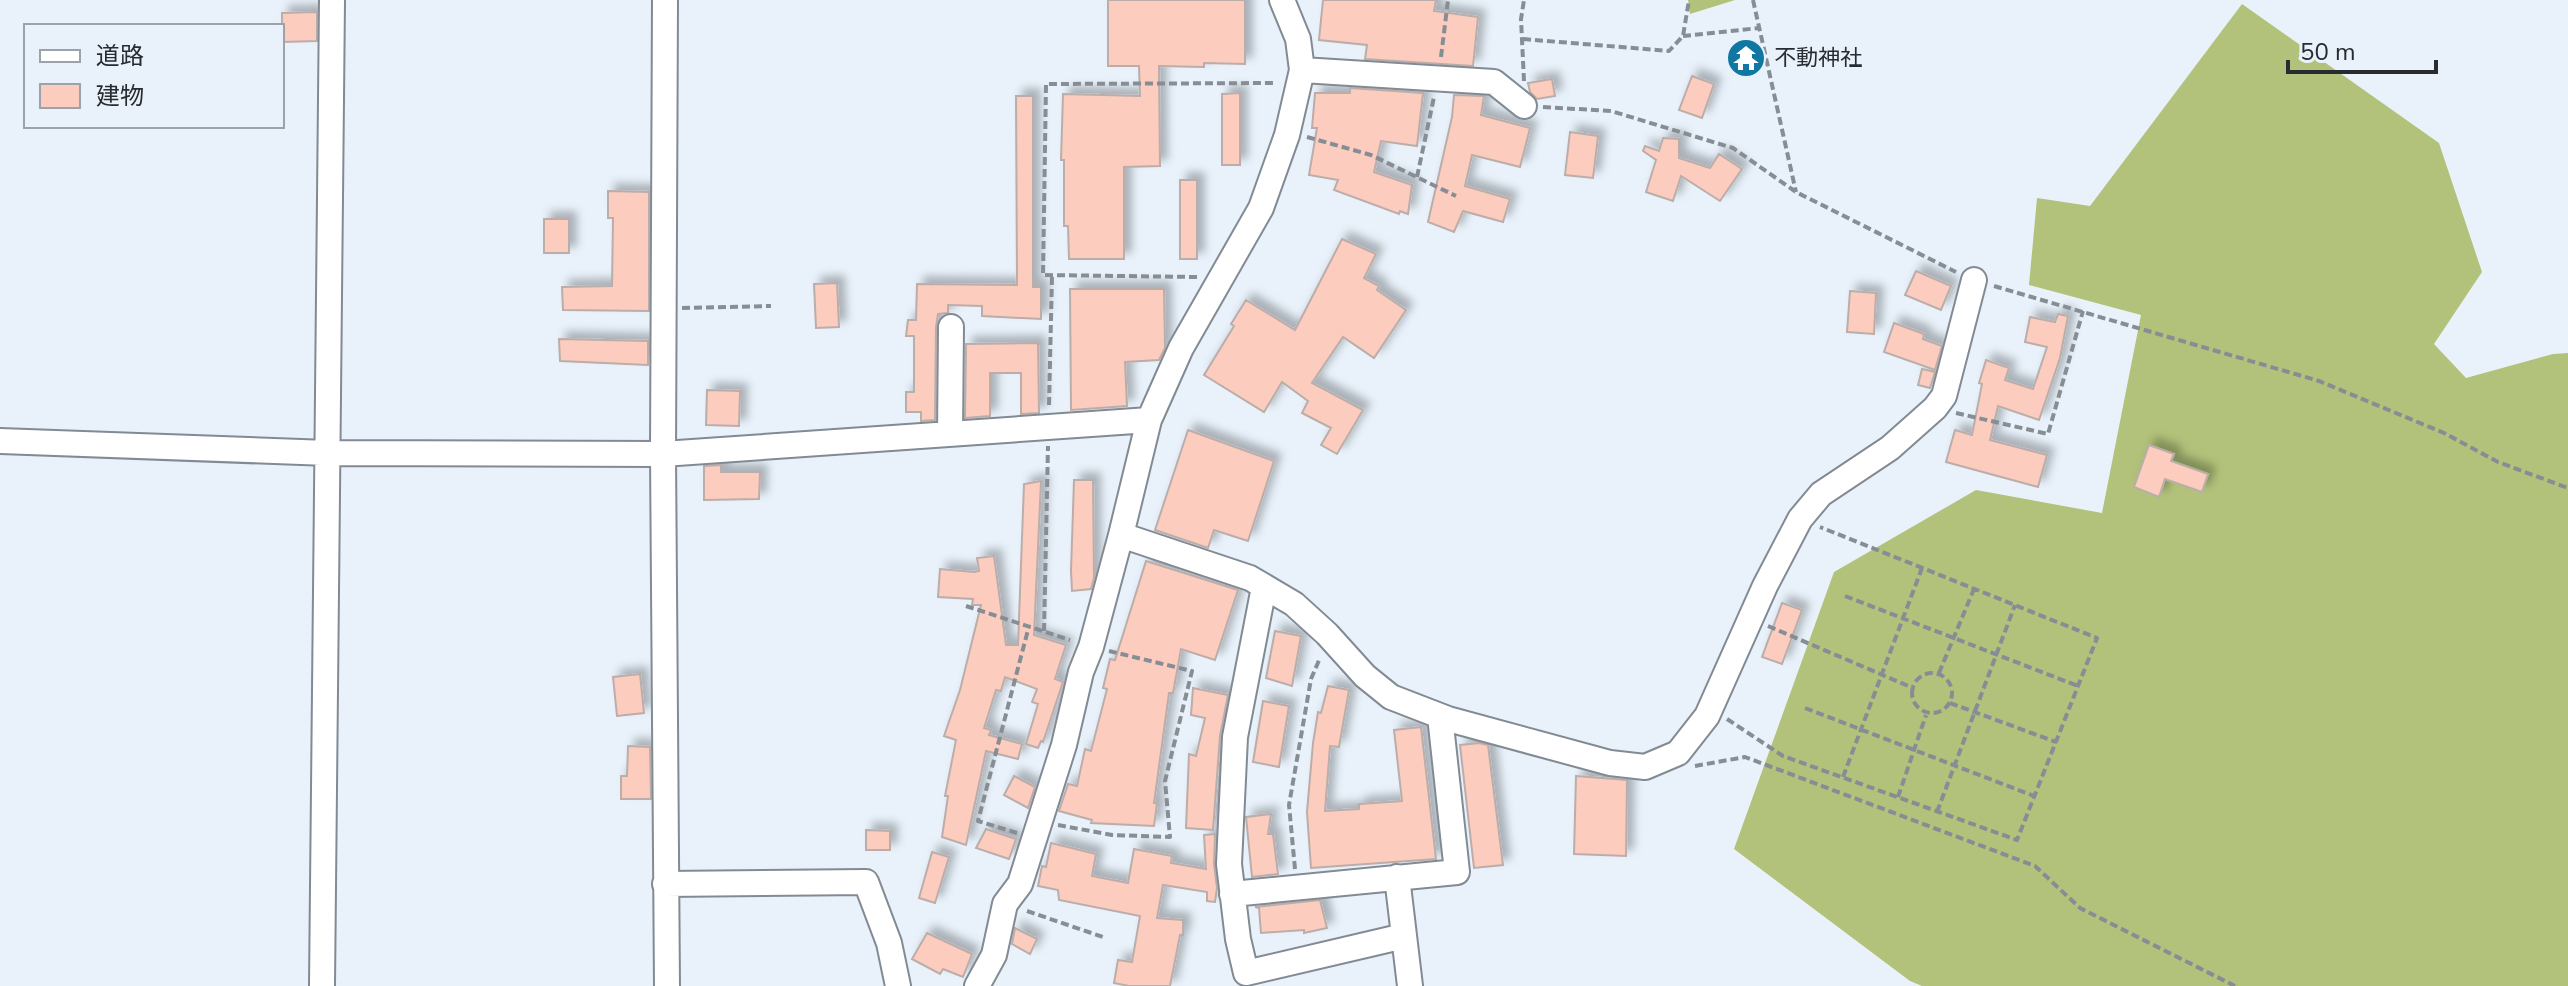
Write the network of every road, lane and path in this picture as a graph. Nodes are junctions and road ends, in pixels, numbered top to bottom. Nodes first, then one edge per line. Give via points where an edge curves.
1 (332, 0) edge
2 (665, 0) edge
3 (1282, 0) edge
4 (1448, 0) edge
5 (1524, 0) edge
6 (1689, 0) edge
7 (1753, 0) edge
8 (1759, 28) junction
9 (1683, 36) junction
10 (1523, 39) junction
11 (1300, 77) junction
12 (1438, 78) junction
13 (1524, 106) junction
14 (1287, 132) junction
15 (1417, 177) junction
16 (1796, 192) junction
17 (1456, 196) dead end
18 (1052, 275) junction
19 (1222, 277) junction
20 (1974, 280) junction
21 (771, 306) dead end
22 (664, 308) junction
23 (2083, 311) junction
24 (951, 327) dead end
25 (1935, 408) junction
26 (1149, 420) junction
27 (1048, 427) junction
28 (950, 434) junction
29 (0, 441) edge
30 (328, 453) junction
31 (663, 454) junction
32 (2568, 488) edge
33 (1800, 519) junction
34 (1121, 535) junction
35 (1922, 568) junction
36 (1264, 587) junction
37 (1974, 589) junction
38 (1845, 596) dead end
39 (2015, 605) junction
40 (966, 606) dead end
41 (1751, 618) junction
42 (1029, 626) junction
43 (1044, 631) junction
44 (1329, 637) junction
45 (1091, 647) junction
46 (1939, 673) dead end
47 (2078, 686) junction
48 (1913, 688) junction
49 (1950, 703) junction
50 (1805, 708) dead end
51 (1710, 709) junction
52 (1926, 715) dead end
53 (1440, 716) junction
54 (2056, 742) junction
55 (1682, 766) dead end
56 (1843, 777) junction
57 (2034, 796) junction
58 (1898, 797) junction
59 (1937, 812) junction
60 (1037, 830) junction
61 (1397, 877) junction
62 (665, 884) junction
63 (1298, 887) junction
64 (1232, 894) junction
65 (1005, 904) junction
66 (1404, 936) junction
67 (1103, 937) dead end
68 (322, 986) edge
69 (667, 986) edge
70 (898, 986) edge
71 (977, 986) edge
72 (1410, 986) edge
73 (2235, 986) edge

1 - 30 street
2 - 22 street
3 - 11 street via 1298,39
4 - 12 path
5 - 10 path
6 - 9 path
7 - 8 path
8 - 9 path
8 - 16 path
9 - 10 path via 1669,51
10 - 13 path
11 - 12 street
11 - 14 street
11 - 18 path via 1046,84 1043,275
12 - 13 street via 1494,82
12 - 15 path
13 - 16 path via 1611,111 1733,148
14 - 15 path via 1371,155
14 - 19 street via 1261,208
15 - 17 path
16 - 20 path
18 - 19 path
18 - 27 path
19 - 26 street via 1181,348
20 - 23 path
20 - 25 street via 1944,396
21 - 22 path
22 - 31 street
23 - 25 path via 2048,434
23 - 32 path via 2319,381
24 - 28 street
25 - 33 street via 1890,448 1821,494
26 - 27 street
26 - 34 street
27 - 28 street
27 - 43 path
28 - 31 street
29 - 30 street
30 - 31 street
30 - 68 street
31 - 62 street
33 - 35 path
33 - 41 street
34 - 36 street
34 - 45 street
35 - 37 path
35 - 56 path
36 - 44 street via 1294,604
36 - 64 street via 1235,737
37 - 39 path
37 - 46 path
38 - 47 path
39 - 47 path via 2097,638
39 - 59 path
40 - 42 path
41 - 48 path
41 - 51 street
42 - 43 path
42 - 60 path via 978,821
43 - 45 path
44 - 53 street via 1391,697
44 - 63 path via 1311,679 1289,805
45 - 60 street
45 - 60 path via 1192,671 1165,781 1170,837
47 - 54 path
48 - 49 path via 1914,701 1928,713
48 - 49 path via 1926,674 1940,675 1950,683
49 - 54 path
50 - 57 path
51 - 53 street via 1678,753 1645,767 1610,763
51 - 56 path via 1783,756
52 - 58 path
53 - 61 street via 1457,872
54 - 57 path
55 - 73 path via 1745,757 2035,866 2080,908
56 - 58 path
57 - 59 path via 2017,840
58 - 59 path
60 - 65 street via 1020,884
61 - 63 street
61 - 66 street
62 - 69 street
62 - 70 street via 866,882 889,943
63 - 64 street
64 - 66 street via 1246,973
65 - 67 path
65 - 71 street via 994,955
66 - 72 street

